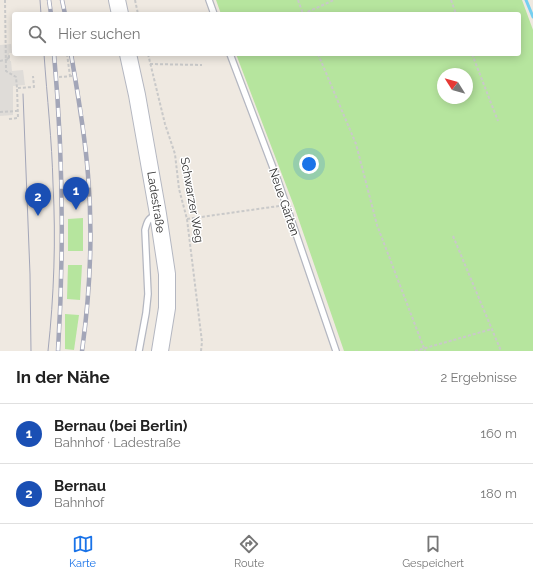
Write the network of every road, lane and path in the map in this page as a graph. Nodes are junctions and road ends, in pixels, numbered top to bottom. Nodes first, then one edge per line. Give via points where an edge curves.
1 (5, 0) edge
2 (116, 0) edge
3 (135, 0) edge
4 (209, 0) edge
5 (298, 0) edge
6 (334, 0) edge
7 (451, 0) edge
8 (119, 12) edge
9 (138, 12) edge
10 (213, 12) edge
11 (302, 12) edge
12 (307, 12) edge
13 (455, 12) edge
14 (67, 56) edge
15 (128, 56) edge
16 (148, 56) edge
17 (231, 56) edge
18 (319, 56) edge
19 (473, 56) edge
20 (7, 59) junction
21 (0, 61) edge
22 (150, 64) junction
23 (202, 65) dead end
24 (66, 73) dead end
25 (33, 76) dead end
26 (70, 76) junction
27 (58, 77) dead end
28 (17, 88) junction
29 (17, 111) junction
30 (0, 112) edge
31 (8, 119) dead end
32 (498, 121) dead end
33 (285, 205) junction
34 (158, 214) junction
35 (187, 219) junction
36 (453, 236) dead end
37 (493, 329) junction
38 (425, 350) edge
39 (139, 351) edge
40 (160, 351) edge
41 (201, 351) edge
42 (336, 351) edge
43 (415, 351) edge
44 (501, 351) edge

1 - 20 path
2 - 8 street
3 - 9 path
4 - 10 lane
5 - 11 path
6 - 12 path
7 - 13 path
14 - 26 path
15 - 34 street, Ladestraße
16 - 22 path, Schwarzer Weg
17 - 33 lane, Neue Gärten
18 - 38 path via 356,144 377,225
19 - 32 path
20 - 21 path
20 - 28 path via 6,71 16,77
22 - 23 path
22 - 35 path, Schwarzer Weg via 175,154 179,189
24 - 26 path
25 - 28 path via 34,87
26 - 27 path
28 - 29 path
29 - 30 path
29 - 31 path via 18,118
33 - 35 path
33 - 42 lane, Neue Gärten
34 - 39 lane via 146,222 148,294
34 - 40 street, Ladestraße via 167,274 167,308
35 - 41 path, Schwarzer Weg
36 - 37 path
37 - 38 path
37 - 44 path
38 - 43 path

